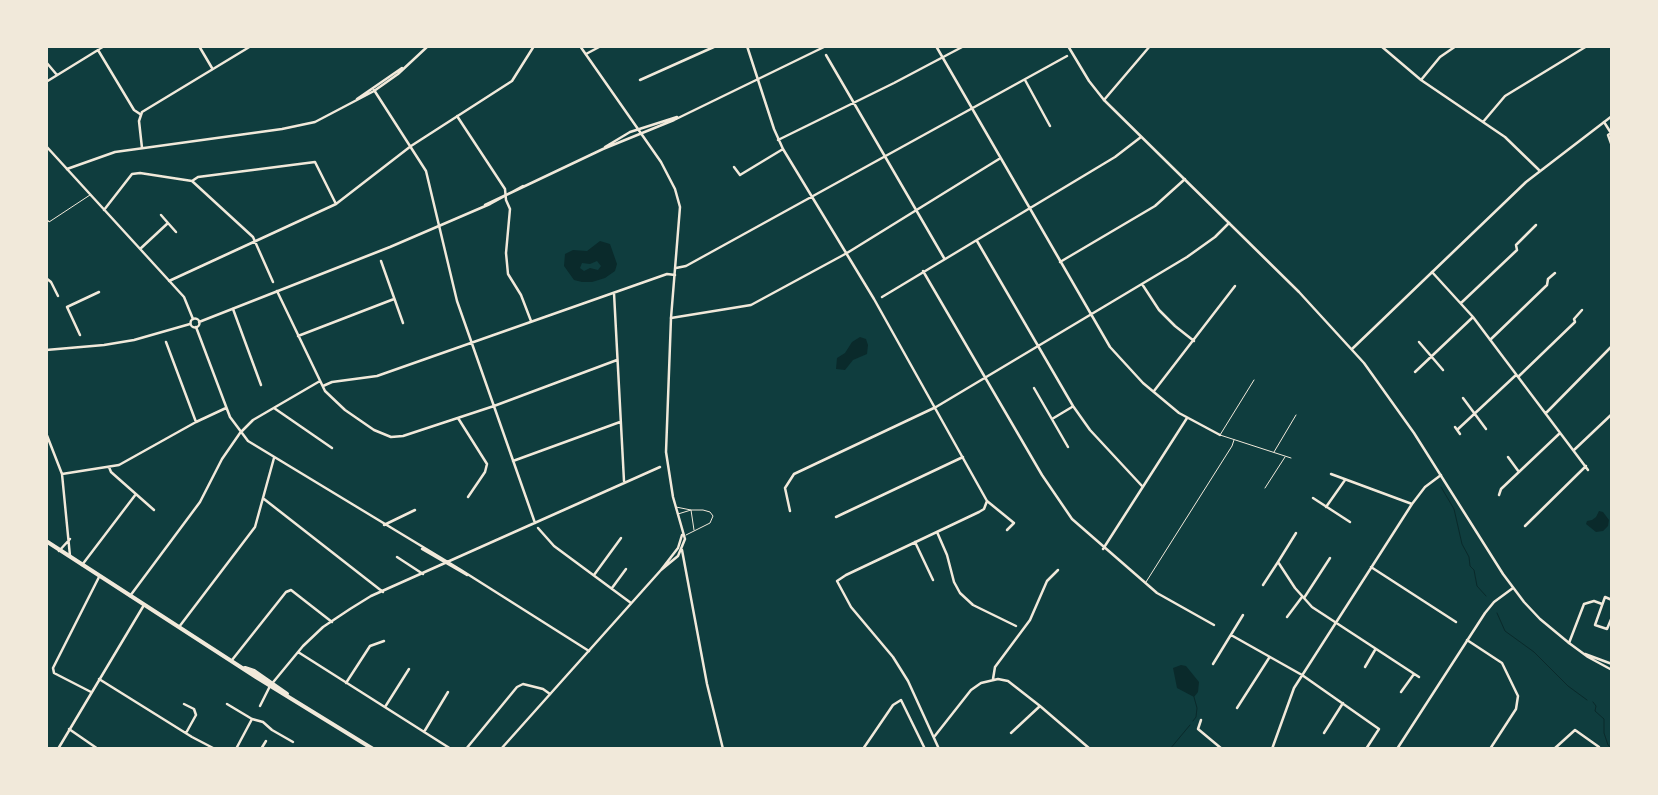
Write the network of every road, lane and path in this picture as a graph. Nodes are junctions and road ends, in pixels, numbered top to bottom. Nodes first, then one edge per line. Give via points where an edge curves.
1 (105, 46) edge
2 (199, 46) edge
3 (251, 46) edge
4 (428, 46) edge
5 (534, 46) edge
6 (580, 46) edge
7 (600, 46) edge
8 (716, 46) edge
9 (746, 46) edge
10 (826, 46) edge
11 (936, 46) edge
12 (964, 46) edge
13 (1068, 46) edge
14 (1150, 46) edge
15 (1381, 46) edge
16 (1456, 46) edge
17 (1587, 46) edge
18 (244, 48) edge
19 (98, 50) junction
20 (586, 54) junction
21 (826, 55) dead end
22 (1068, 56) dead end
23 (942, 58) junction
24 (46, 62) edge
25 (212, 68) junction
26 (58, 75) junction
27 (758, 78) junction
28 (640, 80) dead end
29 (1025, 80) junction
30 (1421, 80) junction
31 (46, 82) edge
32 (373, 90) junction
33 (1104, 100) junction
34 (854, 104) junction
35 (972, 108) junction
36 (140, 114) junction
37 (457, 116) junction
38 (1612, 116) edge
39 (677, 117) junction
40 (1483, 122) junction
41 (1604, 122) junction
42 (1050, 126) dead end
43 (639, 129) junction
44 (642, 133) junction
45 (1611, 133) edge
46 (1141, 136) junction
47 (778, 140) junction
48 (46, 146) edge
49 (410, 146) junction
50 (1612, 146) edge
51 (142, 148) junction
52 (603, 148) junction
53 (782, 149) junction
54 (884, 156) junction
55 (999, 159) junction
56 (734, 167) dead end
57 (67, 169) junction
58 (1540, 170) junction
59 (1185, 179) junction
60 (192, 181) junction
61 (91, 194) junction
62 (506, 195) junction
63 (812, 196) junction
64 (336, 204) junction
65 (1029, 209) junction
66 (104, 210) junction
67 (916, 211) junction
68 (160, 215) dead end
69 (46, 217) edge
70 (168, 223) junction
71 (1229, 223) junction
72 (439, 226) junction
73 (1536, 226) dead end
74 (176, 232) dead end
75 (977, 241) junction
76 (256, 243) junction
77 (140, 249) junction
78 (846, 253) junction
79 (944, 258) junction
80 (381, 261) dead end
81 (1060, 262) junction
82 (676, 268) junction
83 (923, 271) junction
84 (1432, 272) junction
85 (1555, 272) dead end
86 (676, 275) junction
87 (46, 278) edge
88 (169, 281) junction
89 (273, 282) dead end
90 (1142, 284) junction
91 (1235, 286) dead end
92 (277, 291) junction
93 (99, 292) dead end
94 (614, 293) junction
95 (58, 296) dead end
96 (882, 297) dead end
97 (394, 299) junction
98 (1461, 303) junction
99 (233, 308) junction
100 (1582, 310) dead end
101 (1090, 315) junction
102 (1473, 317) junction
103 (671, 318) junction
104 (193, 319) junction
105 (532, 321) junction
106 (199, 322) junction
107 (403, 323) dead end
108 (190, 324) junction
109 (196, 328) junction
110 (80, 335) dead end
111 (298, 336) junction
112 (1490, 340) junction
113 (1194, 341) junction
114 (166, 342) dead end
115 (1419, 342) dead end
116 (472, 343) junction
117 (1038, 346) junction
118 (1611, 347) edge
119 (1352, 349) junction
120 (46, 350) edge
121 (1432, 355) junction
122 (617, 360) junction
123 (1443, 370) dead end
124 (1414, 372) dead end
125 (1517, 376) junction
126 (985, 378) junction
127 (1254, 380) dead end
128 (320, 381) junction
129 (261, 385) dead end
130 (322, 386) junction
131 (1034, 388) dead end
132 (1154, 391) junction
133 (1463, 398) dead end
134 (494, 406) junction
135 (1073, 406) junction
136 (936, 407) junction
137 (226, 408) junction
138 (274, 408) junction
139 (1475, 414) junction
140 (1546, 414) junction
141 (1612, 414) edge
142 (1296, 415) dead end
143 (458, 418) junction
144 (1187, 418) junction
145 (1052, 419) junction
146 (196, 422) junction
147 (620, 422) junction
148 (1486, 429) dead end
149 (1560, 432) junction
150 (46, 433) edge
151 (240, 433) junction
152 (1220, 434) junction
153 (1460, 434) dead end
154 (1234, 440) junction
155 (1068, 447) dead end
156 (332, 448) dead end
157 (1574, 450) junction
158 (1274, 453) junction
159 (1286, 456) junction
160 (964, 457) junction
161 (1508, 457) dead end
162 (274, 458) junction
163 (1291, 458) dead end
164 (513, 461) junction
165 (1586, 466) junction
166 (109, 467) junction
167 (660, 467) dead end
168 (1588, 470) dead end
169 (1519, 472) junction
170 (62, 474) junction
171 (1331, 474) dead end
172 (1441, 475) junction
173 (1345, 480) junction
174 (624, 482) junction
175 (1142, 486) junction
176 (1265, 488) dead end
177 (136, 494) junction
178 (1498, 495) dead end
179 (468, 497) dead end
180 (1313, 498) dead end
181 (264, 499) junction
182 (987, 501) junction
183 (1412, 504) junction
184 (676, 507) junction
185 (1326, 507) junction
186 (154, 510) dead end
187 (415, 510) dead end
188 (691, 510) junction
189 (790, 510) dead end
190 (678, 514) junction
191 (836, 517) dead end
192 (1350, 522) dead end
193 (535, 523) junction
194 (384, 525) junction
195 (1525, 526) dead end
196 (538, 528) dead end
197 (1008, 530) dead end
198 (695, 531) junction
199 (937, 532) junction
200 (1296, 533) dead end
201 (682, 535) junction
202 (621, 538) dead end
203 (70, 539) junction
204 (46, 542) edge
205 (915, 542) junction
206 (1103, 548) junction
207 (682, 550) junction
208 (59, 552) junction
209 (397, 557) dead end
210 (70, 558) junction
211 (1330, 558) dead end
212 (1278, 562) junction
213 (446, 563) junction
214 (82, 566) junction
215 (1371, 567) junction
216 (626, 569) dead end
217 (661, 570) junction
218 (1058, 570) dead end
219 (424, 574) junction
220 (594, 575) junction
221 (99, 577) junction
222 (933, 580) dead end
223 (1145, 584) junction
224 (1263, 584) dead end
225 (612, 588) junction
226 (1513, 588) junction
227 (383, 592) junction
228 (130, 596) junction
229 (1303, 598) junction
230 (1612, 600) edge
231 (631, 603) junction
232 (1602, 604) junction
233 (144, 605) junction
234 (1243, 615) dead end
235 (1286, 617) dead end
236 (1612, 617) edge
237 (332, 622) junction
238 (1456, 622) dead end
239 (1335, 623) junction
240 (1214, 625) dead end
241 (1016, 626) dead end
242 (180, 627) junction
243 (1230, 635) junction
244 (1467, 640) junction
245 (384, 641) dead end
246 (1569, 643) junction
247 (1375, 650) junction
248 (589, 651) junction
249 (298, 652) junction
250 (1586, 654) junction
251 (1269, 658) junction
252 (232, 660) junction
253 (1213, 664) dead end
254 (1612, 664) edge
255 (1365, 668) dead end
256 (409, 669) dead end
257 (1612, 670) edge
258 (1414, 674) junction
259 (1302, 675) junction
260 (1420, 677) dead end
261 (99, 679) junction
262 (993, 679) junction
263 (346, 683) junction
264 (272, 685) junction
265 (91, 692) junction
266 (448, 692) dead end
267 (1401, 692) dead end
268 (550, 694) junction
269 (1343, 703) junction
270 (184, 704) dead end
271 (227, 704) dead end
272 (260, 706) dead end
273 (1040, 706) junction
274 (385, 707) junction
275 (1236, 708) dead end
276 (252, 719) junction
277 (1201, 720) dead end
278 (69, 729) junction
279 (424, 732) junction
280 (186, 733) junction
281 (1011, 733) dead end
282 (1324, 733) dead end
283 (934, 737) junction
284 (266, 741) dead end
285 (292, 742) dead end
286 (58, 749) edge
287 (98, 749) edge
288 (215, 749) edge
289 (236, 749) edge
290 (262, 749) edge
291 (373, 749) edge
292 (451, 749) edge
293 (466, 749) edge
294 (501, 749) edge
295 (723, 749) edge
296 (863, 749) edge
297 (925, 749) edge
298 (939, 749) edge
299 (949, 749) edge
300 (964, 749) edge
301 (1090, 749) edge
302 (1222, 749) edge
303 (1272, 749) edge
304 (1366, 749) edge
305 (1397, 749) edge
306 (1490, 749) edge
307 (1554, 749) edge
308 (1598, 749) edge

1 - 19 street
2 - 25 street
3 - 18 street
4 - 32 street
5 - 37 street via 512,81
6 - 20 street
7 - 20 street
8 - 28 street
9 - 27 street
10 - 27 street
11 - 23 street
12 - 23 street
13 - 33 street
14 - 33 street
15 - 30 street
16 - 30 street via 1440,57
17 - 40 street via 1505,96
18 - 25 street
19 - 26 street
19 - 36 street via 122,92
20 - 43 street
21 - 34 street
22 - 29 street
23 - 34 street
23 - 35 street
24 - 26 street
25 - 36 street
26 - 31 street
27 - 39 street
27 - 47 street
29 - 35 street
29 - 42 street
30 - 40 street
32 - 49 street
32 - 51 street via 328,116 298,127
33 - 46 street
34 - 47 street
34 - 54 street
35 - 54 street
35 - 55 street
36 - 51 street
37 - 49 street
37 - 62 street
38 - 41 street
39 - 43 street
39 - 44 street
40 - 58 street via 1514,144
41 - 45 street
41 - 58 street
43 - 44 street
43 - 52 street
44 - 52 street
44 - 82 street via 670,177 679,199 681,214
45 - 50 street via 1608,135
46 - 59 street
46 - 65 street via 1115,157
47 - 53 street
48 - 57 street
49 - 64 street
49 - 72 street via 426,171
51 - 57 street via 101,156
52 - 62 street
53 - 56 street via 740,175
53 - 63 street
54 - 63 street
54 - 67 street
55 - 65 street
55 - 67 street
57 - 61 street
58 - 84 street
59 - 71 street
59 - 81 street via 1155,206
60 - 64 street via 198,177 315,162
60 - 66 street via 132,174
60 - 76 street
61 - 66 street
61 - 69 lane via 49,222
62 - 72 street
62 - 105 street via 510,209 506,253 508,274
63 - 78 street
63 - 82 street via 686,266
64 - 76 street
65 - 75 street
65 - 81 street
66 - 77 street
67 - 78 street
67 - 79 street
68 - 70 street
70 - 74 street
70 - 77 street
71 - 90 street via 1198,250
71 - 119 street
72 - 92 street
72 - 116 street via 457,301
73 - 98 street via 1516,245 1517,250
75 - 79 street
75 - 117 street
76 - 88 street
76 - 89 street
77 - 88 street
78 - 103 street via 751,305
78 - 136 street
79 - 83 street
80 - 97 street
81 - 101 street
82 - 86 street
83 - 96 street
83 - 126 street
84 - 98 street
84 - 119 street
85 - 112 street via 1547,284
86 - 94 street via 667,274
86 - 103 street
87 - 95 street
88 - 104 street via 188,303
90 - 101 street
90 - 113 street via 1159,310
91 - 113 street
92 - 99 street
92 - 111 street
93 - 110 street via 67,307
94 - 105 street
94 - 122 street
97 - 107 street
97 - 111 street
98 - 102 street
99 - 106 street
99 - 129 street
100 - 125 street via 1575,322
101 - 117 street
101 - 132 street via 1118,358
102 - 112 street
102 - 121 street
103 - 184 street via 666,452
104 - 106 street
104 - 108 street
105 - 116 street
106 - 109 street
108 - 109 street
108 - 120 street via 134,340
109 - 137 street
111 - 128 street
112 - 125 street
113 - 132 street
114 - 146 street
115 - 121 street
116 - 130 street via 377,376
116 - 134 street
117 - 126 street
117 - 135 street
118 - 140 street
119 - 172 street via 1404,418
121 - 123 street
121 - 124 street
122 - 134 street
122 - 147 street
125 - 139 street
125 - 140 street
126 - 136 street
126 - 206 street via 1053,495 1072,519
127 - 152 lane
128 - 130 street
128 - 138 street
130 - 143 street via 345,410 374,430 391,437
131 - 145 street
132 - 144 street
133 - 139 street
134 - 143 street
134 - 164 street
135 - 145 street
135 - 175 street via 1090,430
136 - 160 street
136 - 189 street via 792,476 785,488
137 - 146 street
137 - 151 street
138 - 151 street via 253,420
138 - 156 street
139 - 148 street
139 - 153 street via 1456,429
140 - 149 street
141 - 157 street
142 - 158 lane
143 - 179 street via 487,464
144 - 152 street
144 - 175 street
145 - 155 street
146 - 166 street via 119,465
147 - 164 street
147 - 174 street
149 - 157 street
149 - 169 street
150 - 170 street
151 - 162 street
151 - 228 street via 224,454 200,502
152 - 154 lane
154 - 158 lane
154 - 223 lane
157 - 165 street
158 - 159 lane
159 - 163 lane
159 - 176 lane
160 - 182 street
160 - 191 street
161 - 169 street
162 - 181 street
162 - 194 street
164 - 193 street
165 - 168 street
165 - 195 street
166 - 170 street
166 - 177 street
167 - 174 street
169 - 178 street
170 - 203 street
171 - 173 street
172 - 183 street via 1425,487
172 - 226 street
173 - 183 street
173 - 185 street
174 - 193 street
175 - 206 street
177 - 186 street
177 - 214 street
180 - 185 street
181 - 227 street
181 - 242 street via 260,518 250,536
182 - 197 street via 1014,523
182 - 199 street via 984,509
183 - 215 street
184 - 188 lane
184 - 190 street
185 - 192 street
187 - 194 street
188 - 190 lane
188 - 198 lane
188 - 198 lane via 707,511 713,516 712,521
190 - 201 street
193 - 213 street
194 - 213 street
196 - 220 street via 554,546
198 - 201 lane
199 - 205 street
199 - 241 street via 960,593 974,605
200 - 212 street
201 - 207 street via 685,539
201 - 217 street via 678,548
202 - 220 street
203 - 208 street
203 - 210 street
204 - 208 main road
205 - 222 street
205 - 283 street via 837,581 854,611 893,657 908,681
206 - 223 street
207 - 217 street
207 - 295 street via 707,684
208 - 210 main road
209 - 219 street
210 - 214 main road
211 - 229 street
212 - 224 street
212 - 229 street
213 - 219 street
213 - 248 street
214 - 221 main road
215 - 238 street
215 - 239 street
216 - 225 street
217 - 231 street
218 - 262 street via 1048,581 1030,620 995,667
219 - 227 street
220 - 225 street
221 - 228 main road
221 - 265 street via 53,668 54,673
223 - 240 street
225 - 231 street
226 - 244 street via 1489,606
226 - 246 street via 1540,619
227 - 237 street via 371,596
228 - 233 main road
229 - 235 street
229 - 239 street
230 - 232 street via 1605,597
231 - 248 street
232 - 236 street via 1595,625 1607,630
232 - 246 street via 1594,601 1584,604
233 - 242 main road
233 - 261 street
234 - 243 street
237 - 249 street
237 - 252 street via 291,590 286,592
239 - 247 street
239 - 259 street
242 - 252 main road
243 - 251 street
243 - 253 street
244 - 305 street
244 - 306 street via 1502,663 1518,696 1516,709
245 - 263 street via 370,646
246 - 250 street
247 - 255 street
247 - 258 street
248 - 268 street
249 - 263 street
249 - 264 street
250 - 254 street
250 - 257 street
251 - 259 street
251 - 275 street
252 - 264 main road
256 - 274 street
258 - 260 street
258 - 267 street
259 - 269 street
259 - 303 street via 1289,699
261 - 265 street
261 - 280 street
262 - 273 street via 1008,682
262 - 283 street via 981,682 971,690
263 - 274 street
264 - 272 street
264 - 291 main road
265 - 278 street
266 - 279 street
268 - 293 street via 543,688 523,684 518,687
268 - 294 street
269 - 282 street
269 - 304 street via 1379,729
270 - 280 street via 194,709 196,715
271 - 276 street
273 - 281 street
273 - 301 street
274 - 279 street
276 - 285 street via 264,722
276 - 289 street
277 - 302 street via 1198,728
278 - 286 street
278 - 287 street
279 - 292 street
280 - 288 street
283 - 298 street
284 - 290 street
296 - 297 street via 893,705 901,700
299 - 300 street
307 - 308 street via 1574,730

